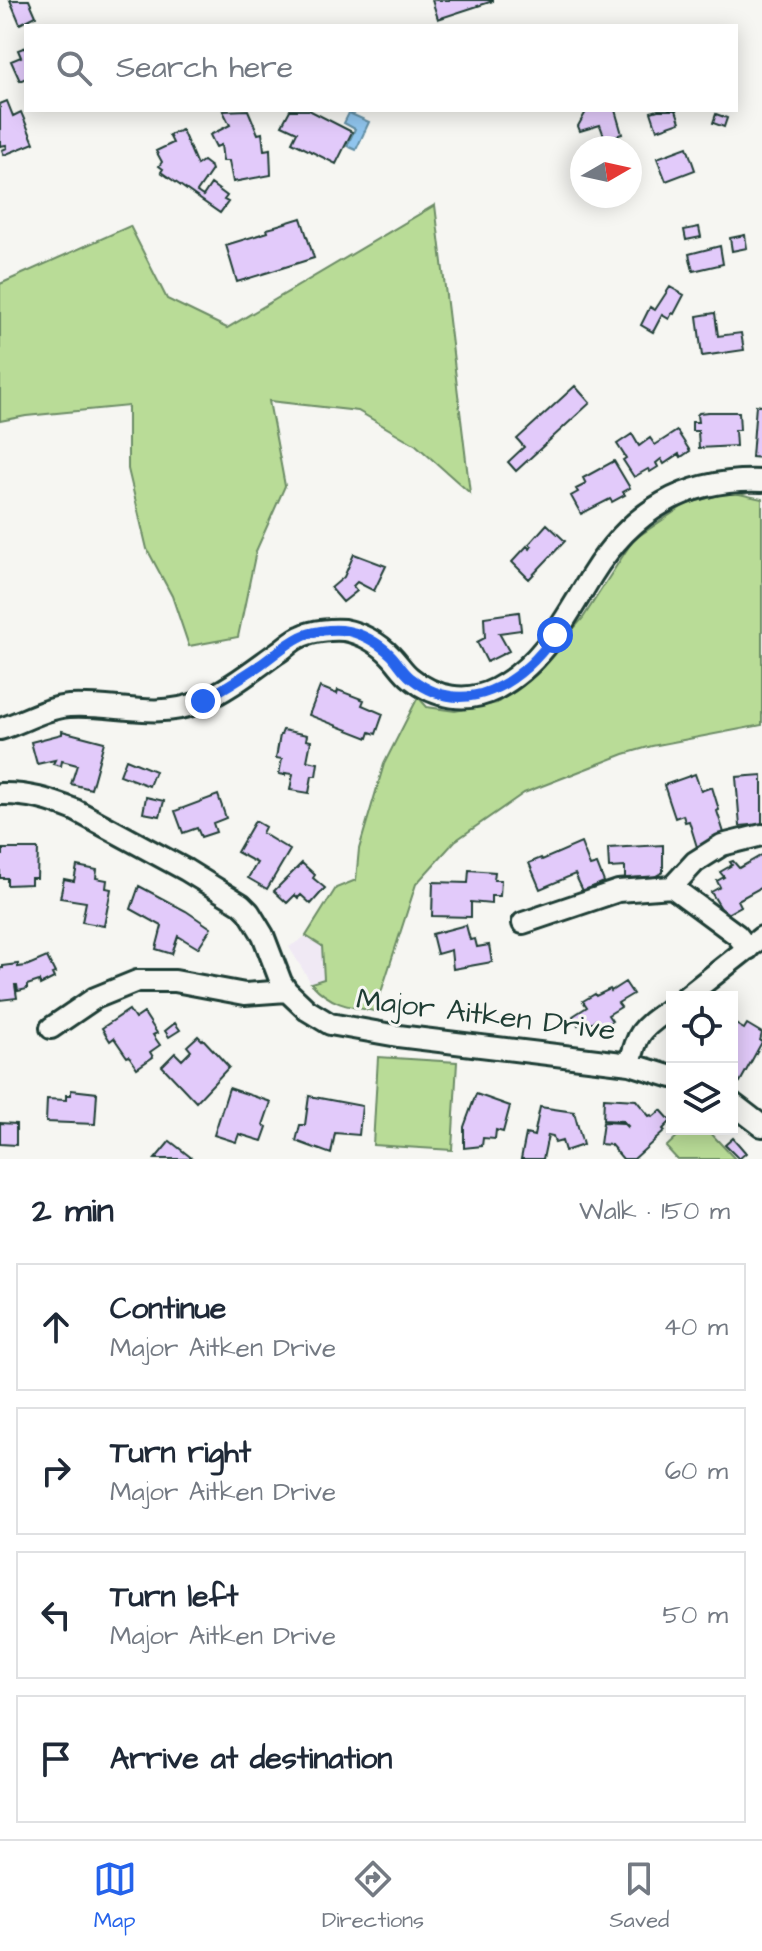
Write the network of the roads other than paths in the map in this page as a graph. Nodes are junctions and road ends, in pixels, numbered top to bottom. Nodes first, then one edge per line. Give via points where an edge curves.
1 (762, 481) edge
2 (0, 729) edge
3 (0, 794) edge
4 (762, 835) edge
5 (672, 887) junction
6 (523, 923) dead end
7 (755, 943) edge
8 (287, 991) junction
9 (694, 991) edge
10 (666, 1011) edge
11 (51, 1028) dead end
12 (630, 1064) junction
13 (666, 1075) edge
14 (738, 1108) edge
15 (762, 1126) edge

1 - 2 street via 703,486 651,509 608,551 542,653 513,678 477,696 446,697 432,691 408,677 377,643 342,630 301,636 243,677 189,706 155,712 65,707
3 - 8 street, Major Aitken Drive via 41,798 75,810 232,897 256,922
4 - 5 street via 722,845 695,862
5 - 6 street via 618,891
5 - 7 street
7 - 9 street
8 - 11 street via 245,994 175,981 137,981 95,998
8 - 12 street, Major Aitken Drive via 317,1018 342,1027
10 - 12 street via 641,1030
12 - 13 street, Major Aitken Drive
14 - 15 street

